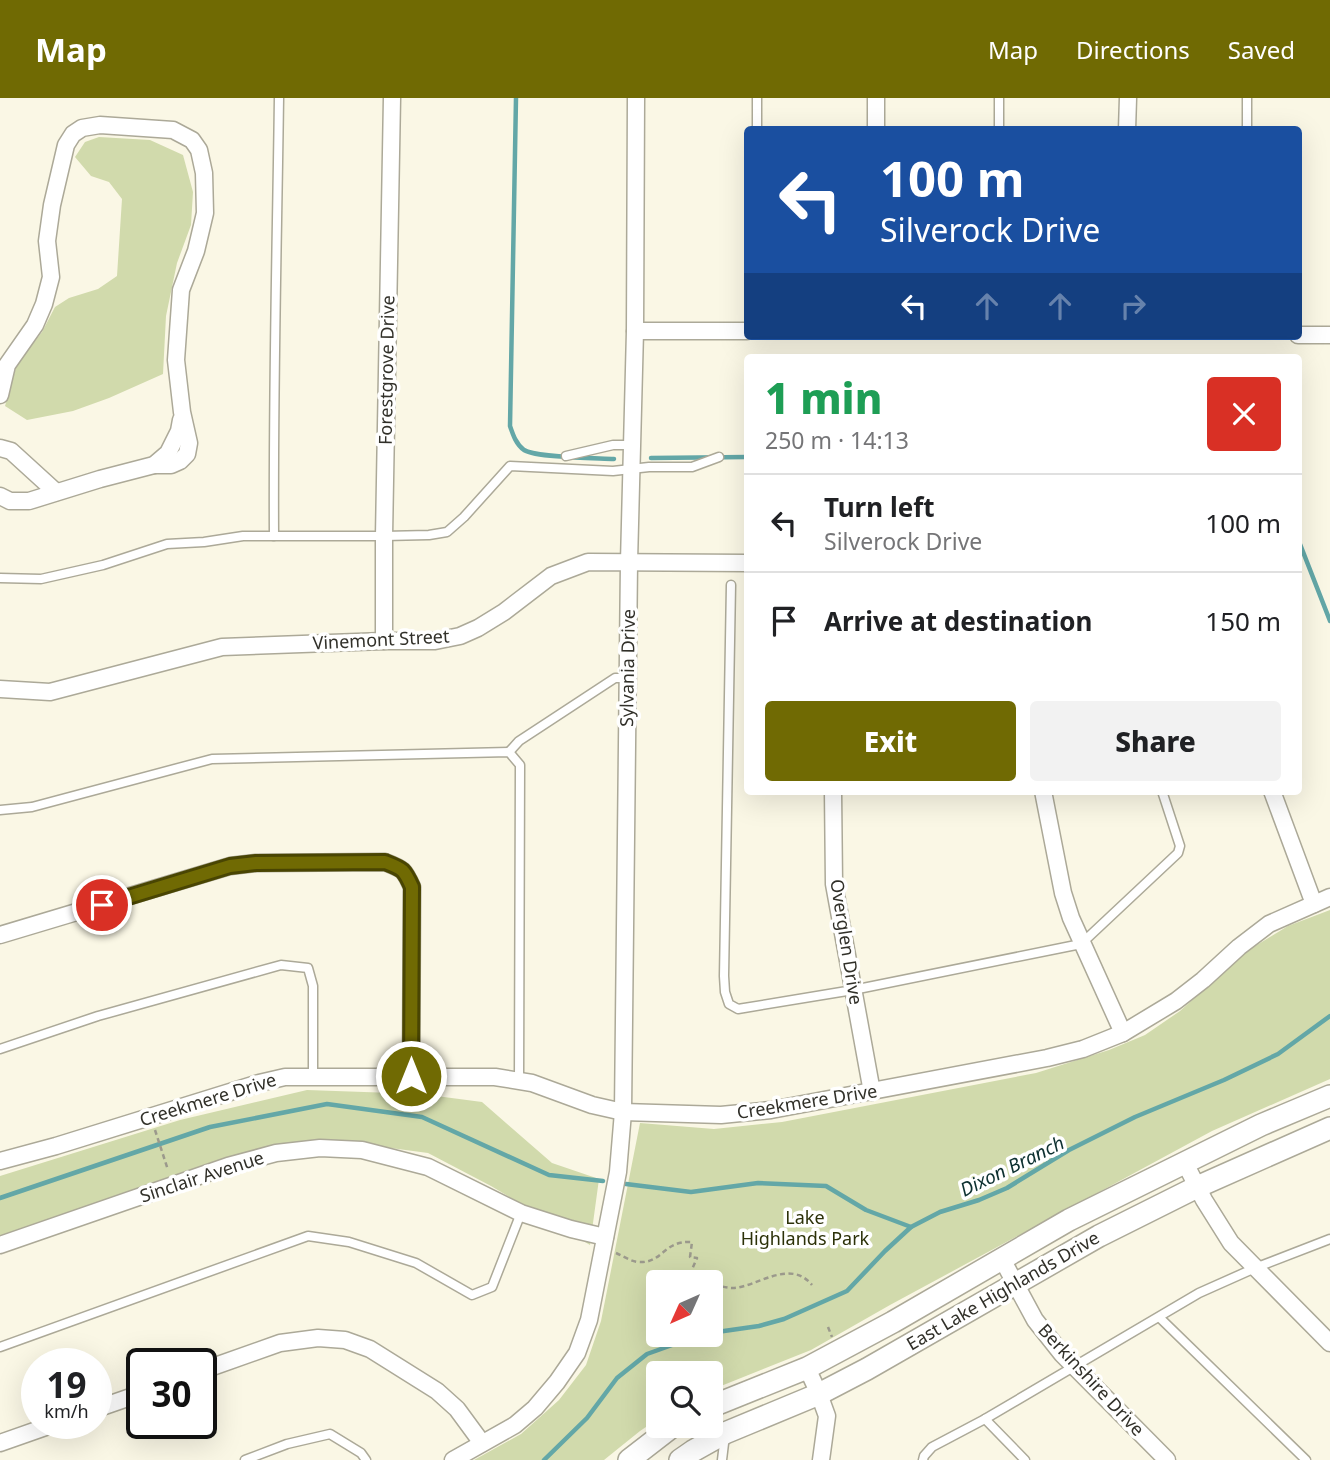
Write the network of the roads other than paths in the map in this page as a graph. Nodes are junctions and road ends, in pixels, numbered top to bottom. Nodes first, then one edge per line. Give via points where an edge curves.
1 (279, 98) edge
2 (392, 98) edge
3 (636, 98) edge
4 (757, 98) edge
5 (876, 98) edge
6 (999, 98) edge
7 (1128, 98) edge
8 (1247, 98) edge
9 (757, 126) edge
10 (876, 126) edge
11 (999, 126) edge
12 (1127, 126) edge
13 (1247, 126) edge
14 (635, 331) junction
15 (744, 331) edge
16 (1302, 335) edge
17 (1330, 335) edge
18 (0, 395) edge
19 (632, 445) junction
20 (0, 448) edge
21 (566, 456) dead end
22 (719, 457) dead end
23 (631, 468) junction
24 (56, 492) junction
25 (0, 496) edge
26 (274, 536) junction
27 (384, 536) junction
28 (629, 562) junction
29 (744, 563) edge
30 (0, 578) edge
31 (731, 585) dead end
32 (384, 641) junction
33 (628, 678) junction
34 (0, 689) edge
35 (509, 752) junction
36 (833, 795) edge
37 (1044, 795) edge
38 (1163, 795) edge
39 (1273, 795) edge
40 (0, 810) edge
41 (1330, 897) edge
42 (1314, 904) junction
43 (0, 935) edge
44 (1081, 944) junction
45 (853, 990) junction
46 (1123, 1033) junction
47 (0, 1049) edge
48 (411, 1076) junction
49 (313, 1077) junction
50 (519, 1080) junction
51 (872, 1092) junction
52 (1330, 1096) edge
53 (623, 1112) junction
54 (1330, 1128) edge
55 (0, 1161) edge
56 (1185, 1163) junction
57 (1197, 1187) junction
58 (521, 1213) junction
59 (1330, 1239) edge
60 (604, 1243) junction
61 (0, 1245) edge
62 (1002, 1259) junction
63 (1255, 1268) junction
64 (1015, 1284) junction
65 (1160, 1318) junction
66 (1330, 1343) edge
67 (0, 1346) edge
68 (217, 1365) edge
69 (1073, 1366) junction
70 (807, 1368) junction
71 (819, 1394) junction
72 (723, 1402) edge
73 (985, 1419) junction
74 (725, 1433) junction
75 (21, 1436) edge
76 (657, 1438) edge
77 (0, 1443) edge
78 (482, 1443) junction
79 (245, 1460) edge
80 (366, 1460) edge
81 (453, 1460) edge
82 (629, 1460) edge
83 (680, 1460) edge
84 (722, 1460) edge
85 (821, 1460) edge
86 (923, 1460) edge
87 (1025, 1460) edge
88 (1167, 1460) edge
89 (1306, 1460) edge

1 - 26 lane
2 - 27 street, Forestgrove Drive
3 - 14 street, Sylvania Drive
4 - 9 lane
5 - 10 street
6 - 11 lane
7 - 12 street
8 - 13 lane
14 - 15 street
14 - 19 street, Sylvania Drive
16 - 17 street
18 - 24 street via 7,365 44,304 51,277 47,241 52,205 66,145 73,134 100,125 173,130 192,140 200,150 205,213 181,290 176,360 187,454 171,465 154,465
19 - 21 lane
19 - 23 street, Sylvania Drive
20 - 24 street via 11,452
22 - 23 lane via 692,467
23 - 27 lane via 510,466 447,532
23 - 28 street, Sylvania Drive
24 - 25 street via 29,501
26 - 27 lane
26 - 30 lane via 167,544 41,579
27 - 32 street, Forestgrove Drive
28 - 29 street, Vinemont Street
28 - 32 street, Vinemont Street via 587,562 551,576 504,612 460,636
28 - 33 street, Sylvania Drive
31 - 45 lane via 725,992 729,1004 738,1009
32 - 34 street, Vinemont Street via 222,647 50,692
33 - 35 lane via 615,678
33 - 53 street, Sylvania Drive
35 - 40 lane via 212,760 32,807
35 - 50 lane via 520,765
36 - 45 street, Overglen Drive via 834,884
37 - 44 street via 1063,893
38 - 44 lane via 1180,846 1178,853
39 - 42 street
41 - 42 street, Creekmere Drive
42 - 46 street, Creekmere Drive via 1269,924 1176,1001
43 - 48 street via 230,866 385,862 401,868 412,887
44 - 45 lane
44 - 46 street
45 - 51 street, Overglen Drive
46 - 51 street, Creekmere Drive via 1046,1058
47 - 49 lane via 98,1016 281,965 308,968 313,986
48 - 49 street, Creekmere Drive
48 - 50 street, Creekmere Drive
49 - 55 street, Creekmere Drive via 259,1083
50 - 53 street, Creekmere Drive
51 - 53 street, Creekmere Drive via 721,1115
52 - 56 main road, East Lake Highlands Drive
53 - 60 street, Sylvania Drive via 618,1172
54 - 57 main road, East Lake Highlands Drive
56 - 57 street
56 - 62 main road, East Lake Highlands Drive
57 - 63 street via 1231,1243
57 - 64 main road, East Lake Highlands Drive
58 - 60 street, Sinclair Avenue
58 - 61 street, Sinclair Avenue via 428,1167 362,1150 320,1148 276,1153 228,1166
58 - 67 lane via 492,1287 472,1295 416,1262 349,1242 308,1236
59 - 63 lane
60 - 78 street, Sylvania Drive via 589,1320 577,1353 535,1408
62 - 64 street, Berkinshire Drive
62 - 70 main road, East Lake Highlands Drive
63 - 65 lane via 1199,1293
63 - 66 street
64 - 69 street, Berkinshire Drive via 1035,1320
64 - 71 main road, East Lake Highlands Drive
65 - 69 lane
65 - 89 lane
68 - 78 street via 280,1343 345,1340 370,1349 437,1391
69 - 73 lane
69 - 88 street, Berkinshire Drive
70 - 71 street
70 - 72 main road, East Lake Highlands Drive
71 - 74 main road, East Lake Highlands Drive
71 - 85 street via 827,1416
73 - 86 lane via 932,1447
73 - 87 lane
74 - 83 main road, East Lake Highlands Drive
74 - 84 lane
75 - 77 street
76 - 82 main road
78 - 81 street, Sylvania Drive
79 - 80 lane via 330,1434

